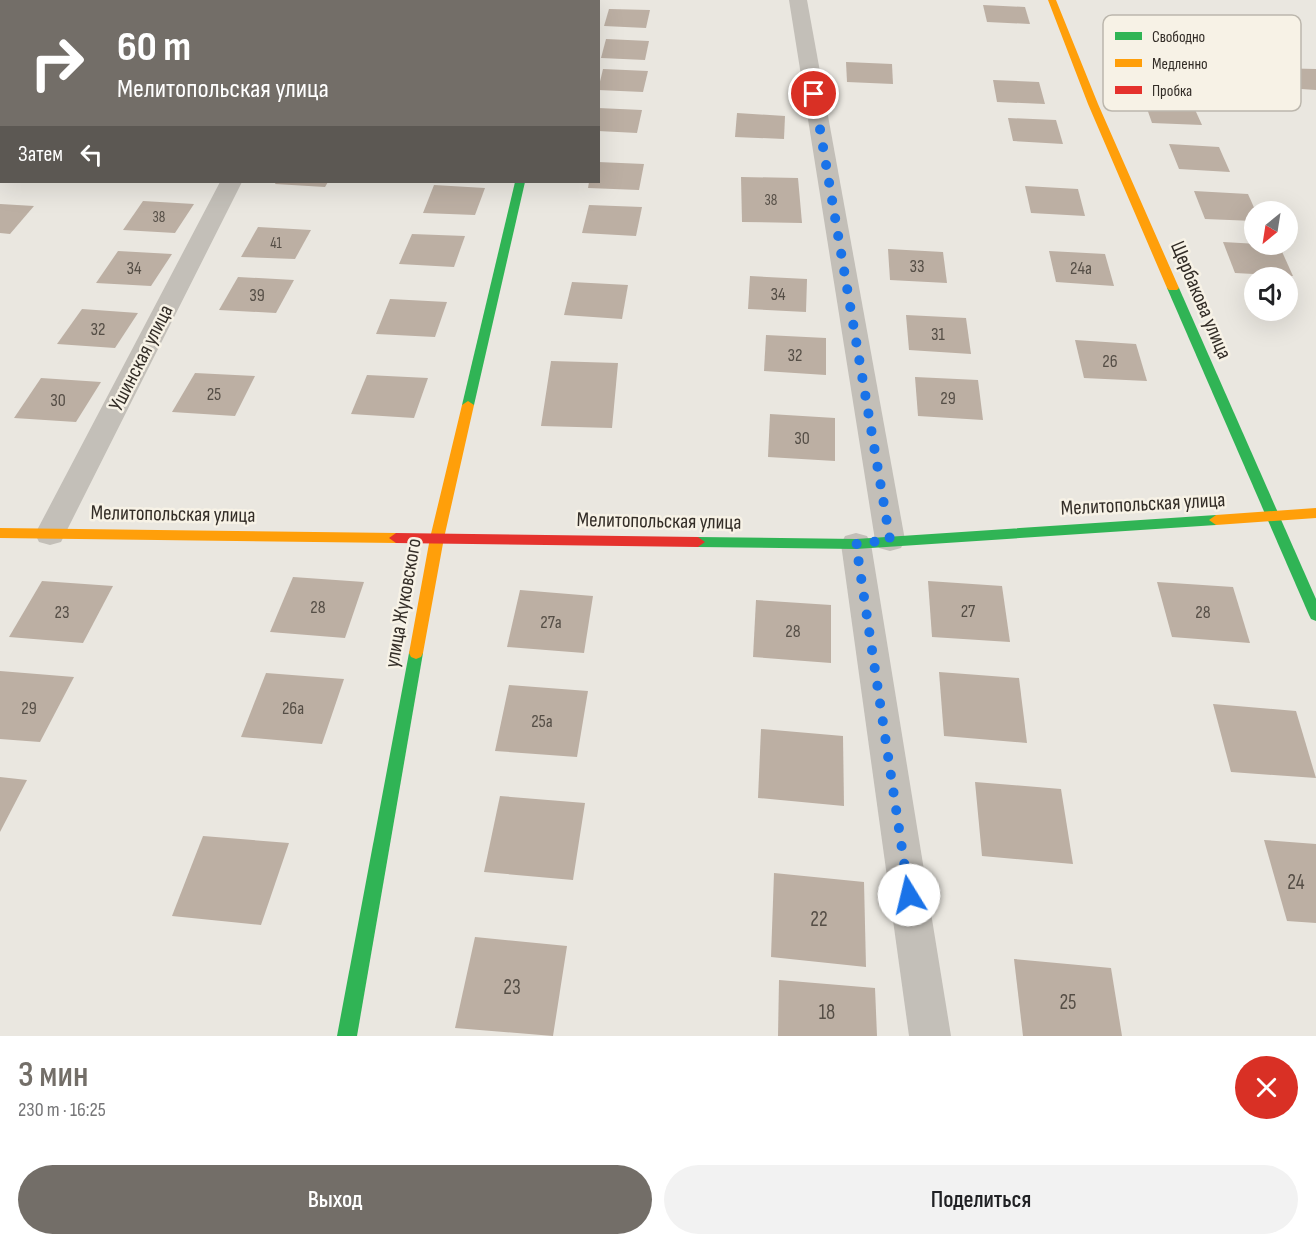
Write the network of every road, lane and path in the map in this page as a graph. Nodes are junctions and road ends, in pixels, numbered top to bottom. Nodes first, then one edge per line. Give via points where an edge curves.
1 (798, 0) edge
2 (1052, 0) edge
3 (230, 183) edge
4 (520, 183) edge
5 (1316, 513) edge
6 (1272, 517) junction
7 (0, 534) edge
8 (50, 534) junction
9 (437, 538) junction
10 (873, 542) junction
11 (1316, 615) edge
12 (346, 1036) edge
13 (930, 1036) edge

1 - 10 street
2 - 6 street, Щербакова улица
3 - 8 street, Ушинская улица
4 - 9 street, улица Жуковского
5 - 6 street, Мелитопольская улица
6 - 10 street, Мелитопольская улица
6 - 11 street, Щербакова улица
7 - 8 street, Мелитопольская улица
8 - 9 street, Мелитопольская улица
9 - 10 street, Мелитопольская улица
9 - 12 street, улица Жуковского
10 - 13 street

